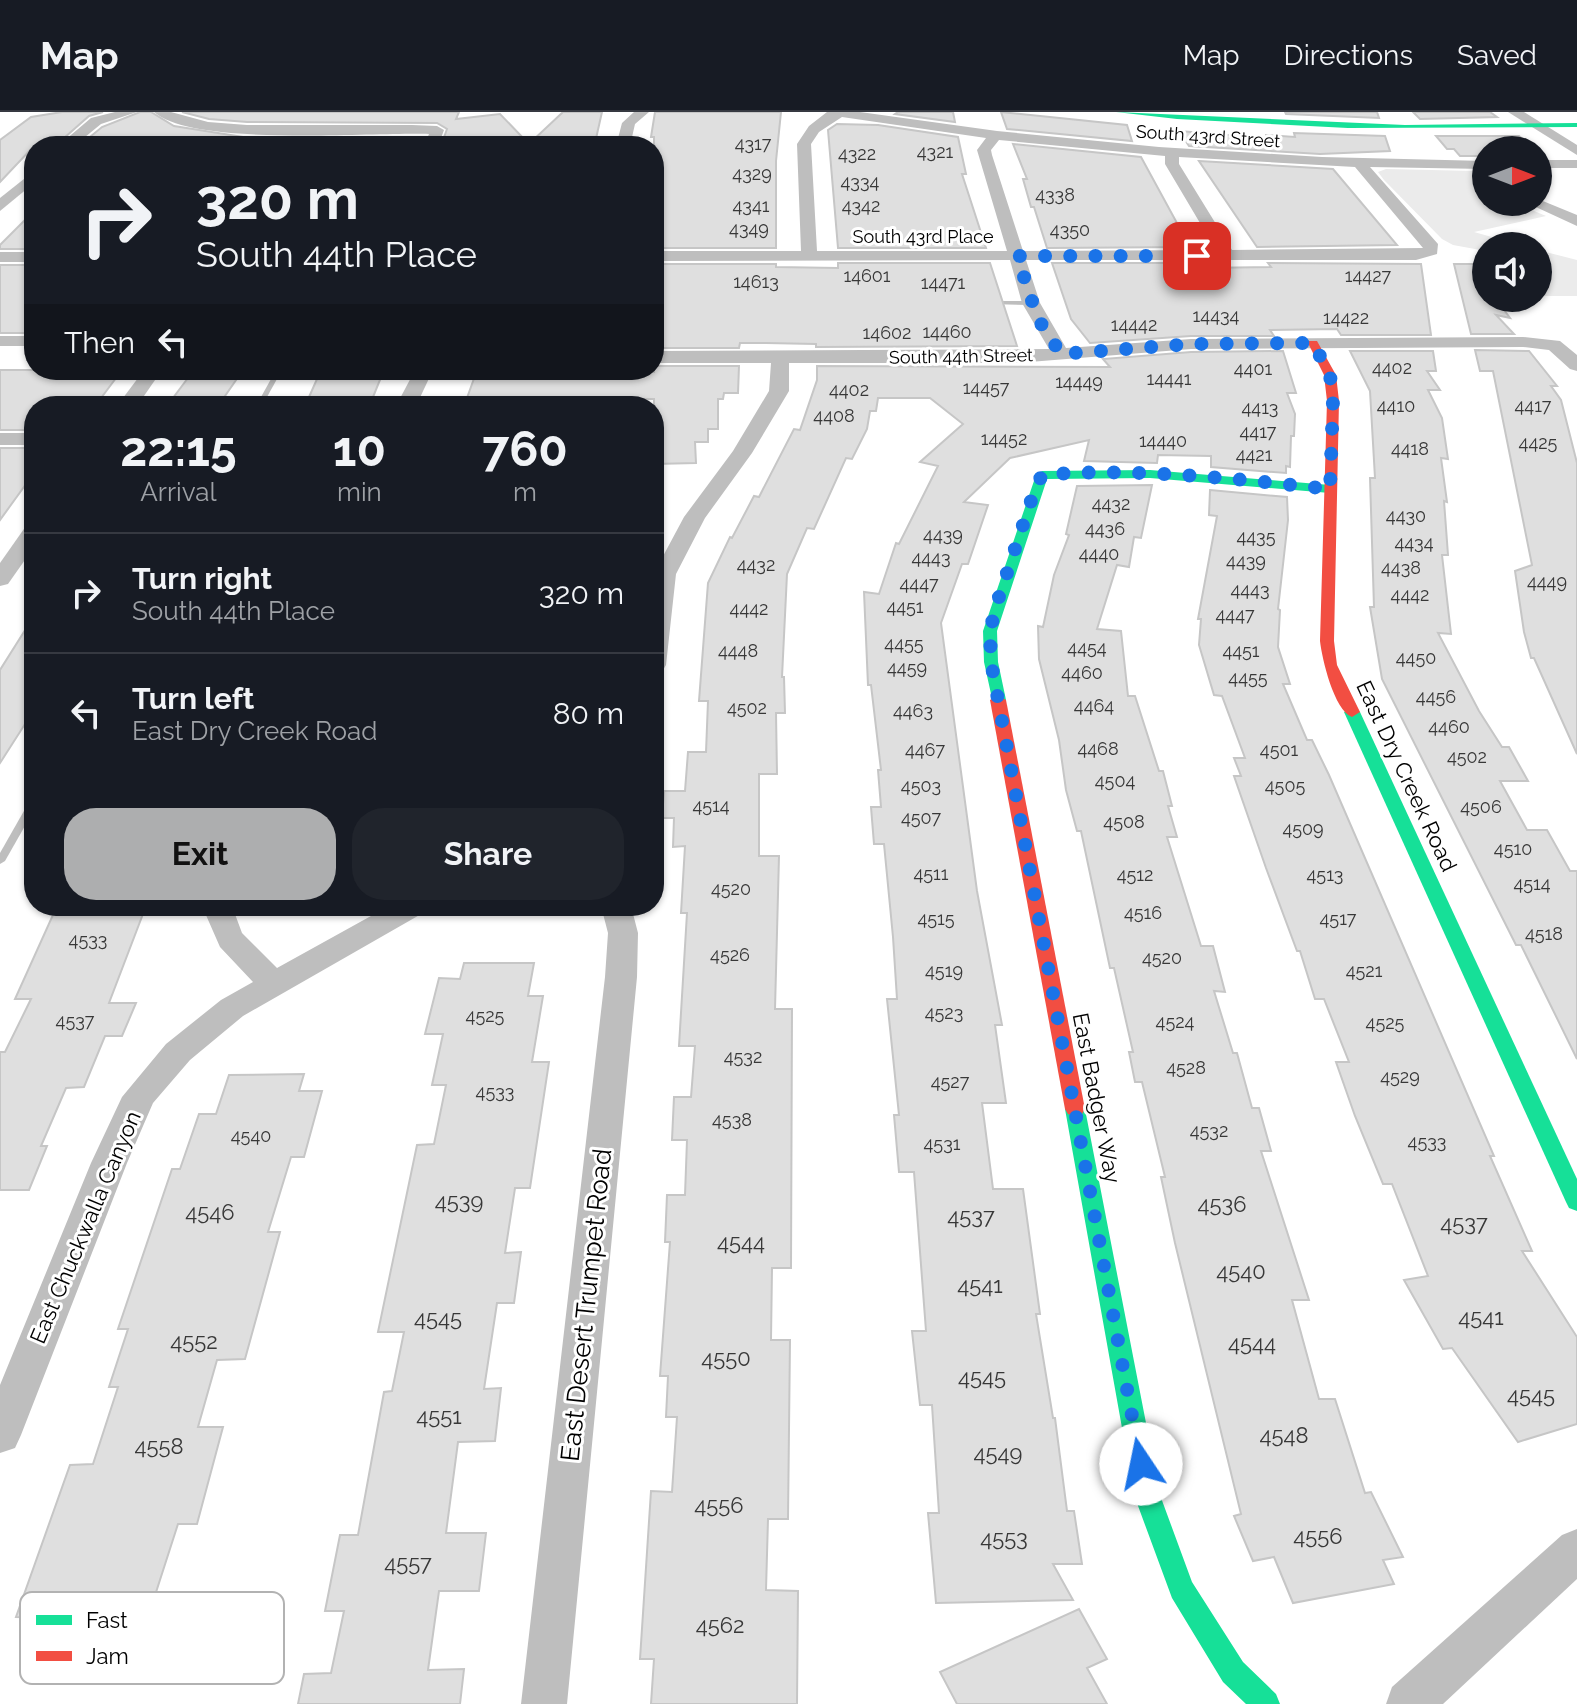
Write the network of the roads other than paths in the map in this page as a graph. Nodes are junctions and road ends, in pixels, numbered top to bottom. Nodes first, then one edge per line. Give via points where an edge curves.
1 (130, 112) edge
2 (161, 112) edge
3 (642, 112) edge
4 (837, 112) edge
5 (1120, 112) edge
6 (1515, 112) edge
7 (1577, 125) edge
8 (1539, 127) junction
9 (261, 128) junction
10 (995, 135) junction
11 (77, 136) edge
12 (255, 136) edge
13 (435, 136) edge
14 (626, 136) edge
15 (1577, 151) edge
16 (1172, 152) junction
17 (1360, 163) junction
18 (1552, 164) edge
19 (1577, 164) edge
20 (1472, 165) edge
21 (24, 184) edge
22 (0, 206) edge
23 (1552, 210) edge
24 (1577, 221) edge
25 (664, 256) edge
26 (809, 256) junction
27 (1017, 256) junction
28 (1227, 256) junction
29 (0, 257) edge
30 (24, 257) edge
31 (0, 341) edge
32 (24, 341) edge
33 (1313, 343) junction
34 (1061, 354) junction
35 (664, 357) edge
36 (780, 357) junction
37 (1577, 365) edge
38 (0, 439) edge
39 (24, 439) edge
40 (1330, 489) junction
41 (24, 547) edge
42 (0, 579) edge
43 (664, 582) edge
44 (219, 916) edge
45 (394, 916) edge
46 (619, 916) edge
47 (274, 983) junction
48 (1577, 1202) edge
49 (0, 1435) edge
50 (1577, 1550) edge
51 (544, 1704) edge
52 (1266, 1704) edge
53 (1409, 1704) edge

1 - 11 street via 96,121
2 - 9 street via 196,126
3 - 14 street via 629,123
4 - 10 street, South 43rd Street
4 - 26 street via 804,144
5 - 8 street via 1321,125
6 - 8 street
7 - 8 street
8 - 15 street
9 - 12 street
9 - 13 street via 437,130
10 - 16 street, South 43rd Street
10 - 27 street via 984,150
16 - 17 street, South 43rd Street
16 - 28 street via 1172,164
17 - 20 street, South 43rd Street
17 - 28 street, South 43rd Place via 1431,251
18 - 19 street
21 - 22 street
23 - 24 street
25 - 26 street, South 43rd Place
26 - 27 street, South 43rd Place
27 - 28 street, South 43rd Place
27 - 34 street via 1038,319
29 - 30 street
31 - 32 street
33 - 34 street, South 44th Street via 1191,344
33 - 37 street, South 44th Street via 1523,342 1554,345
33 - 40 street, East Dry Creek Road via 1330,375
34 - 36 street, South 44th Street
35 - 36 street, South 44th Street
36 - 43 street via 779,391 695,517
38 - 39 street
40 - 48 street, East Dry Creek Road via 1330,665
40 - 52 street, East Badger Way via 1173,476 1042,475 990,631 994,678 1147,1495 1181,1589 1233,1672
41 - 42 street
44 - 47 street via 240,953
45 - 47 street, East Chuckwalla Canyon
46 - 51 street, East Desert Trumpet Road via 621,977
47 - 49 street, East Chuckwalla Canyon via 232,1008 178,1052 139,1097
50 - 53 street

